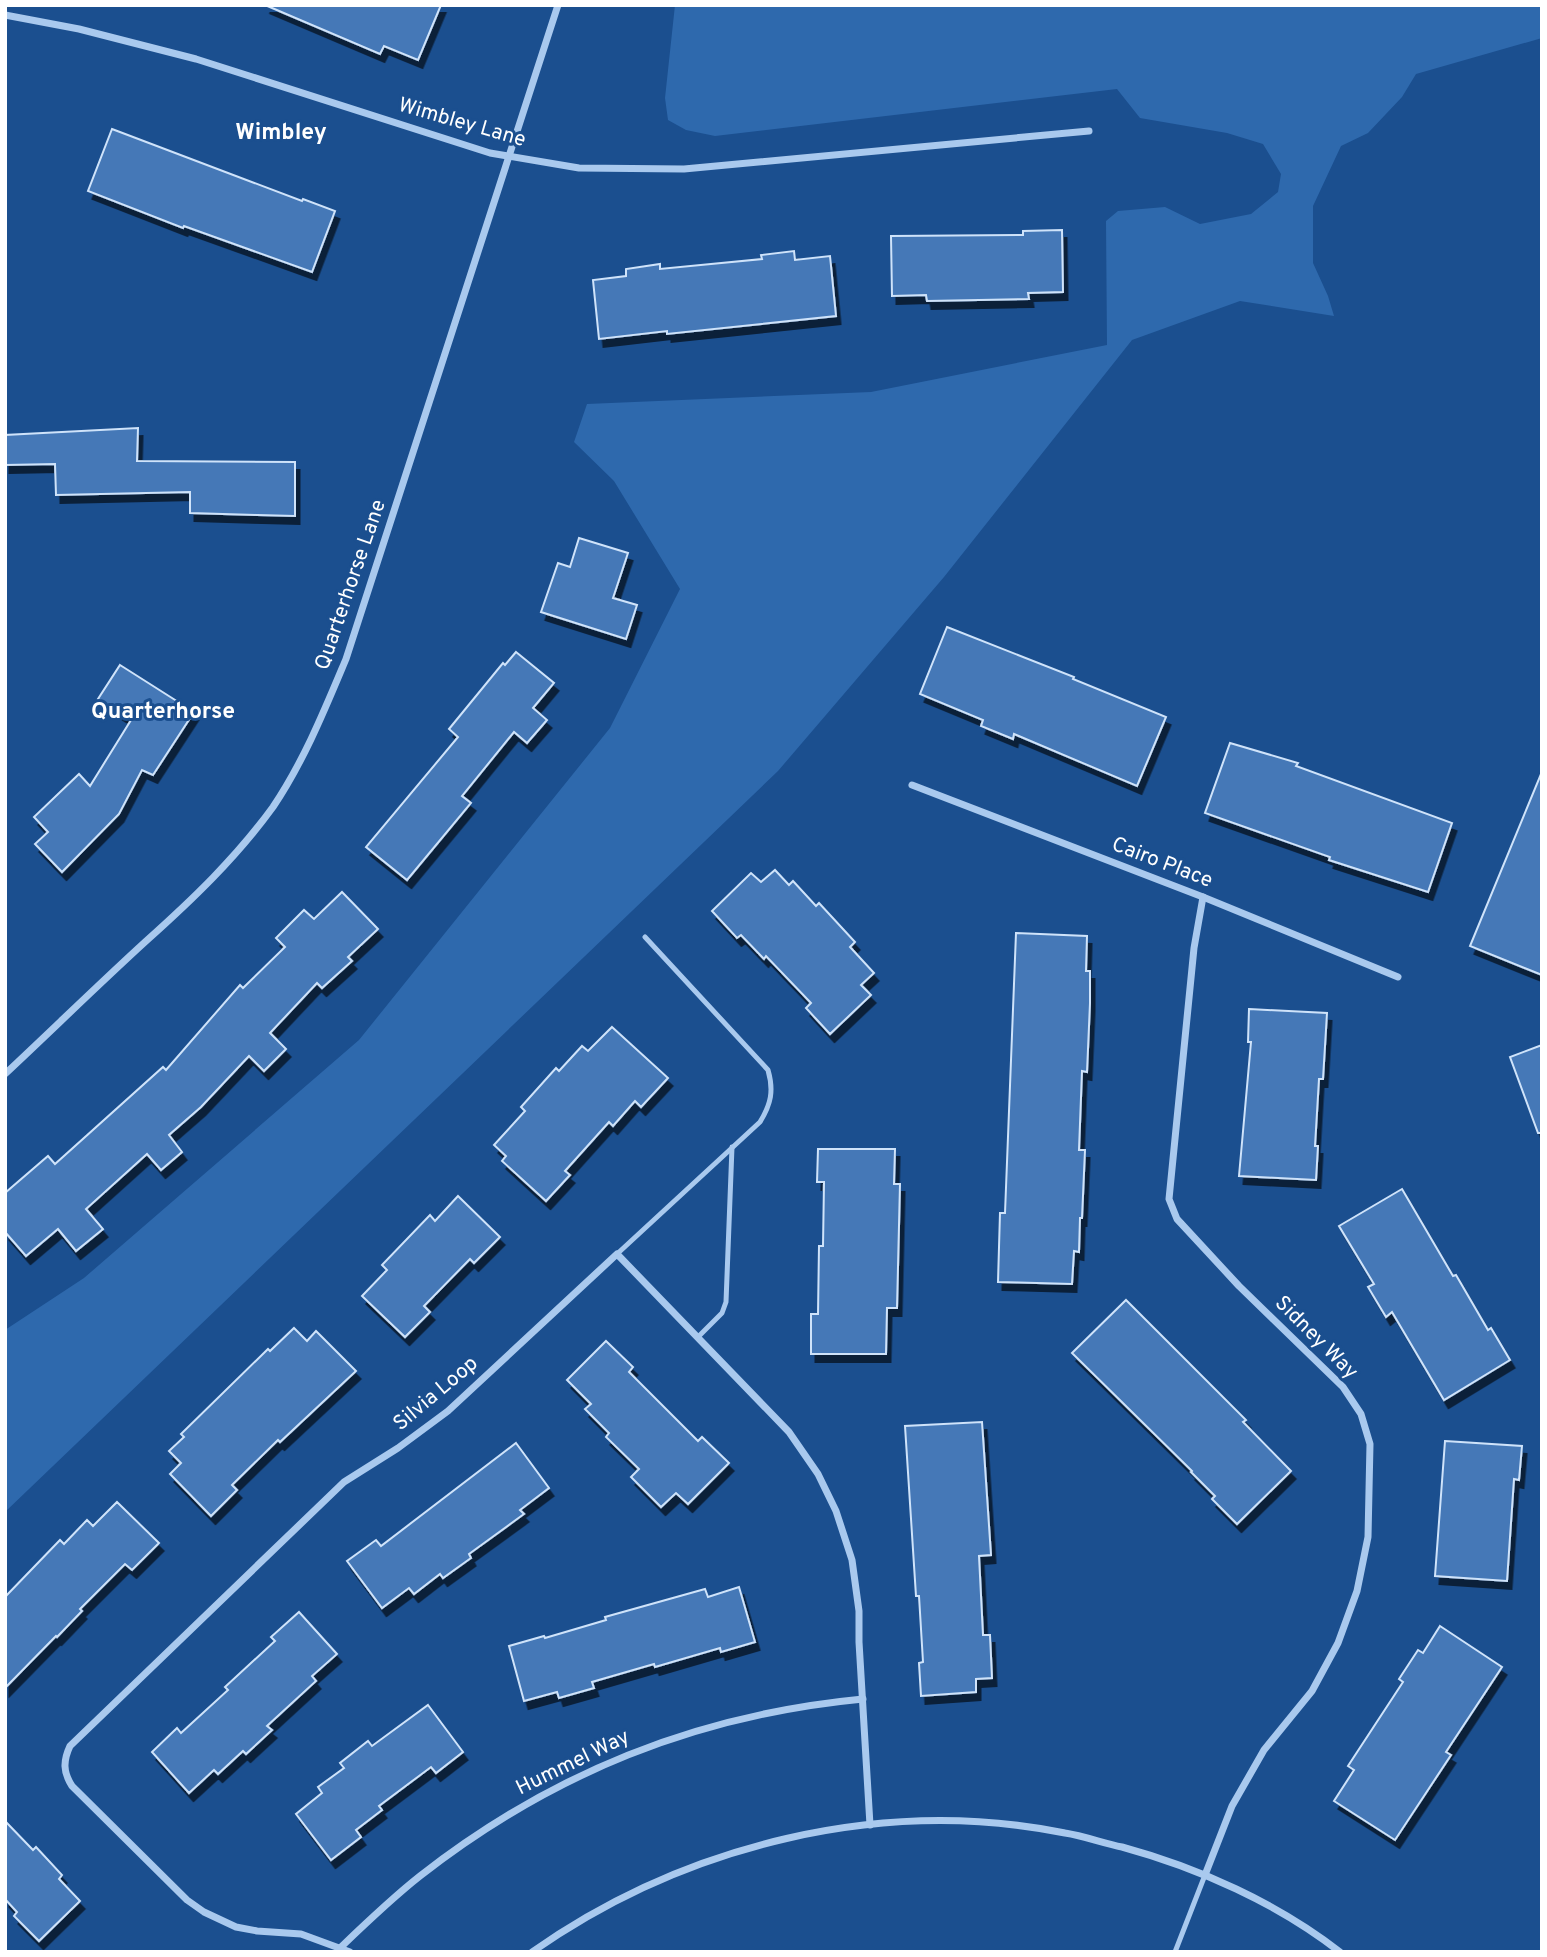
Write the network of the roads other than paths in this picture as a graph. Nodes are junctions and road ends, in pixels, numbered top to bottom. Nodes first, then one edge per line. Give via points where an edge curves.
1 (558, 5) edge
2 (5, 15) edge
3 (1089, 131) dead end
4 (509, 158) junction
5 (912, 785) dead end
6 (1203, 897) junction
7 (645, 937) dead end
8 (1398, 977) dead end
9 (5, 1074) edge
10 (733, 1147) junction
11 (617, 1254) junction
12 (698, 1337) junction
13 (863, 1699) junction
14 (870, 1825) junction
15 (1205, 1875) junction
16 (341, 1947) junction
17 (350, 1952) edge
18 (532, 1952) edge
19 (1175, 1952) edge
20 (1340, 1952) edge

1 - 4 street, Quarterhorse Lane
2 - 4 street, Wimbley Lane via 196,59
3 - 4 street, Wimbley Lane via 684,169 579,168
4 - 9 street, Quarterhorse Lane via 346,659 317,730 274,805 230,862
5 - 6 street, Cairo Place
6 - 8 street, Cairo Place
6 - 15 street, Sidney Way via 1169,1199 1177,1219 1239,1286 1343,1387 1361,1414 1370,1444 1371,1476 1368,1537 1357,1591 1338,1643 1312,1690 1264,1750 1238,1795
7 - 10 lane via 768,1070 773,1086 770,1105 760,1122
10 - 11 lane
10 - 12 lane via 726,1302 722,1313
11 - 12 street
11 - 16 street, Silvia Loop via 449,1411 344,1482 70,1746 64,1759 72,1786 193,1905 236,1927 301,1934
12 - 13 street via 789,1432 836,1511 852,1560
13 - 14 street
13 - 16 street, Hummel Way via 710,1725 582,1774 461,1846 409,1885
14 - 15 street via 943,1821 1066,1833
14 - 18 street via 771,1842 696,1865 624,1896
15 - 19 lane
15 - 20 street via 1258,1900
16 - 17 street, Silvia Loop

